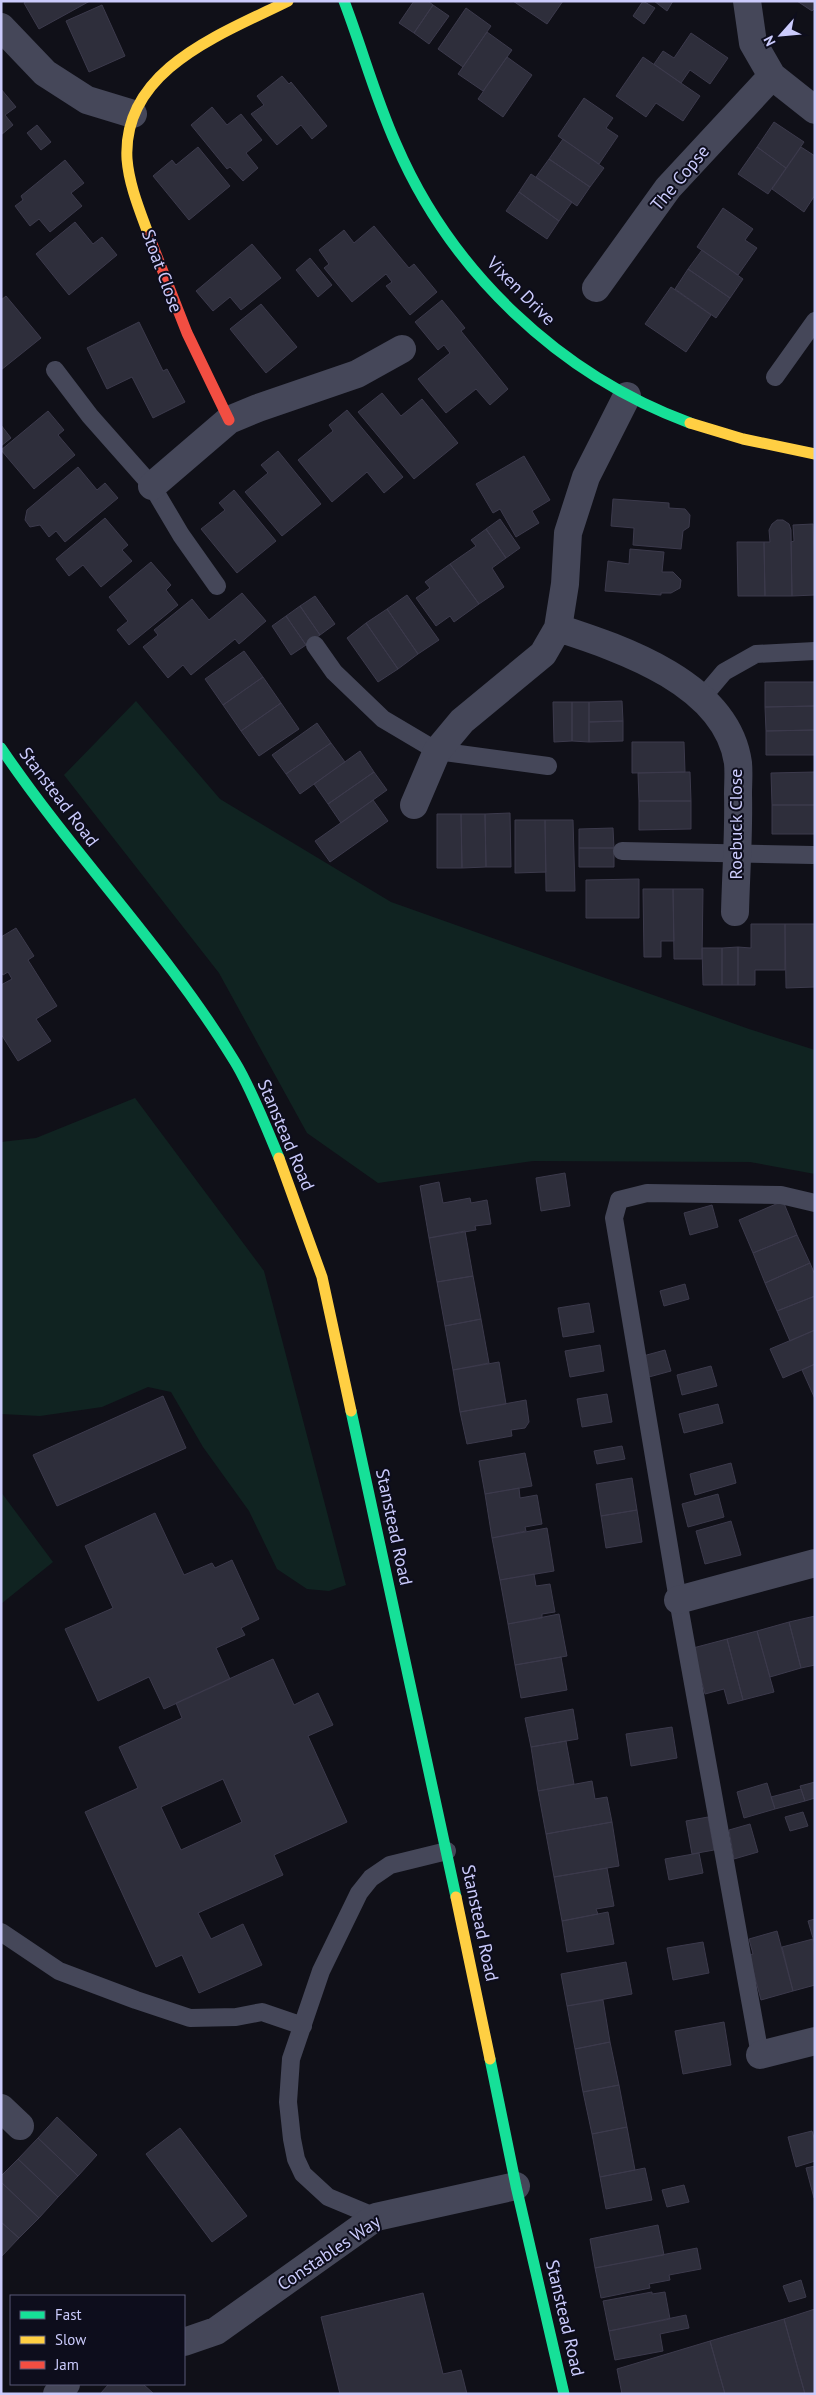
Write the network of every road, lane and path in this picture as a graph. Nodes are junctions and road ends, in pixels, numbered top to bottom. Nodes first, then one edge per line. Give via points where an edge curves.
1 (288, 1) edge
2 (344, 1) edge
3 (747, 1) edge
4 (1, 27) edge
5 (772, 76) junction
6 (815, 110) edge
7 (133, 114) junction
8 (596, 288) dead end
9 (815, 320) edge
10 (402, 349) dead end
11 (55, 370) dead end
12 (775, 377) dead end
13 (627, 396) junction
14 (229, 420) junction
15 (815, 454) edge
16 (152, 486) junction
17 (217, 586) dead end
18 (558, 628) junction
19 (315, 645) dead end
20 (815, 651) edge
21 (702, 698) junction
22 (1, 748) edge
23 (437, 751) junction
24 (548, 766) dead end
25 (414, 805) dead end
26 (622, 851) dead end
27 (737, 853) junction
28 (813, 855) dead end
29 (735, 912) dead end
30 (815, 1203) edge
31 (815, 1563) edge
32 (678, 1600) junction
33 (446, 1850) junction
34 (1, 1932) edge
35 (303, 2026) junction
36 (815, 2041) edge
37 (760, 2055) joint
38 (516, 2186) junction
39 (376, 2217) junction
40 (185, 2342) edge
41 (564, 2394) edge

1 - 7 main road, Stoat Close via 178,59 148,89
2 - 13 main road, Vixen Drive via 380,105 405,164 465,258 500,300 540,335 577,365
3 - 5 street via 753,43
4 - 7 street via 45,74 87,100
5 - 6 street
5 - 8 street, The Copse via 668,188
7 - 14 main road, Stoat Close via 127,148 131,184 176,310 204,374
9 - 12 lane
10 - 14 street via 357,374
11 - 16 lane via 90,416
13 - 15 main road, Vixen Drive via 697,427 764,446
13 - 18 street via 586,476 568,533
14 - 16 street
16 - 17 lane
18 - 21 street, Roebuck Close via 613,646 677,679
18 - 23 street via 543,654 462,721
19 - 23 lane via 334,672 383,719
20 - 21 lane via 756,654 724,672
21 - 27 street, Roebuck Close via 726,727 738,762
22 - 33 main road, Stanstead Road via 28,789 192,997 236,1063 279,1157 322,1277
23 - 24 lane
23 - 25 street
26 - 27 lane
27 - 28 lane
27 - 29 street, Roebuck Close
30 - 32 lane via 780,1195 646,1193 618,1200 614,1218
31 - 32 street
32 - 37 lane
33 - 35 lane via 390,1865 371,1878 351,1908 321,1971
33 - 38 main road, Stanstead Road
34 - 35 lane via 59,1970 190,2018 236,2017 262,2012
35 - 39 lane via 291,2059 288,2102 296,2159 303,2174 328,2197
36 - 37 street
38 - 39 street, Constables Way
38 - 41 main road, Stanstead Road
39 - 40 street, Constables Way via 216,2331

